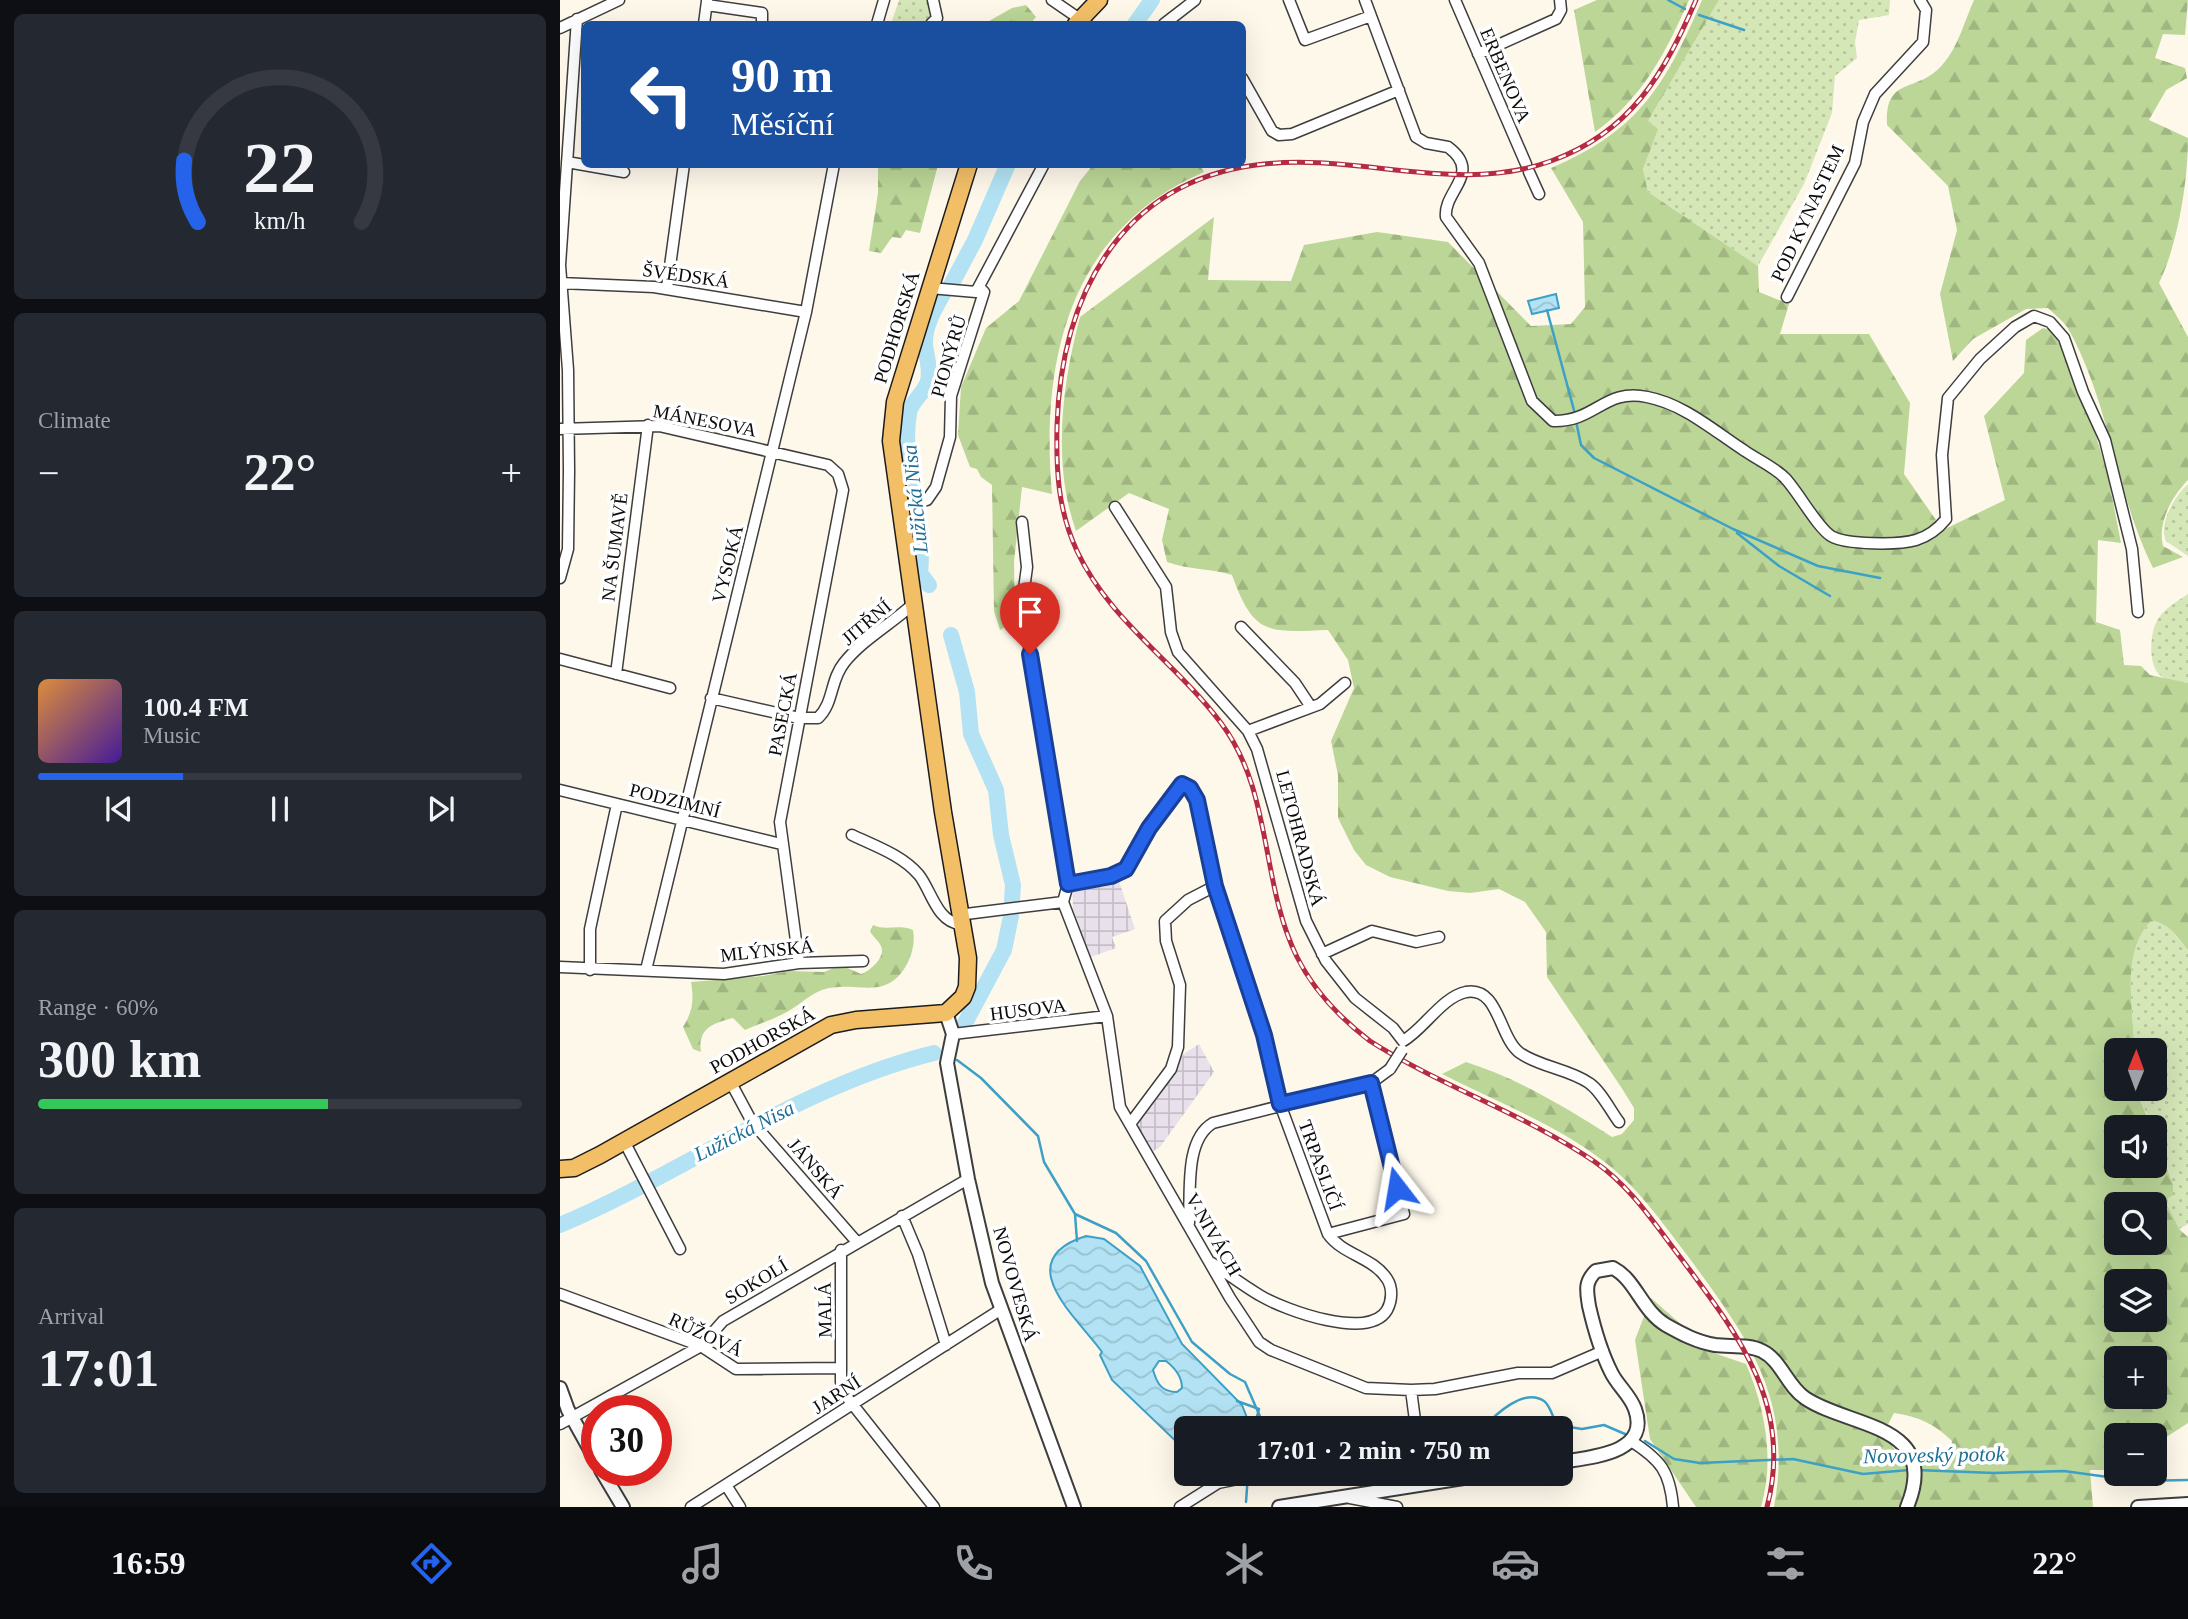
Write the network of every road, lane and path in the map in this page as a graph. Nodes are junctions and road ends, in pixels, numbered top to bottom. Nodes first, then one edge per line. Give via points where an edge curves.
1 (619, 0) edge
2 (884, 0) edge
3 (933, 0) edge
4 (1052, 0) edge
5 (1099, 0) edge
6 (1195, 0) edge
7 (1289, 0) edge
8 (1365, 0) edge
9 (1455, 0) edge
10 (1560, 0) edge
11 (1920, 0) edge
12 (707, 3) edge
13 (1371, 16) junction
14 (577, 19) junction
15 (762, 19) edge
16 (704, 21) edge
17 (878, 21) edge
18 (934, 21) edge
19 (1079, 21) edge
20 (1083, 21) edge
21 (1170, 21) edge
22 (560, 28) edge
23 (1478, 54) junction
24 (1246, 85) edge
25 (1399, 90) junction
26 (567, 162) junction
27 (581, 164) edge
28 (601, 168) edge
29 (683, 168) edge
30 (833, 168) edge
31 (968, 168) edge
32 (1042, 168) edge
33 (624, 172) dead end
34 (1539, 194) dead end
35 (560, 283) edge
36 (979, 287) junction
37 (667, 288) junction
38 (930, 288) junction
39 (1787, 297) dead end
40 (806, 312) junction
41 (648, 425) junction
42 (564, 428) edge
43 (773, 452) junction
44 (838, 474) joint
45 (903, 506) junction
46 (1115, 507) dead end
47 (1022, 522) dead end
48 (564, 549) edge
49 (560, 578) edge
50 (912, 605) junction
51 (2138, 612) dead end
52 (1241, 627) dead end
53 (560, 659) edge
54 (616, 674) junction
55 (1345, 683) dead end
56 (670, 688) dead end
57 (711, 698) junction
58 (1311, 707) junction
59 (799, 719) junction
60 (1248, 732) junction
61 (560, 790) edge
62 (617, 804) junction
63 (682, 820) junction
64 (852, 835) dead end
65 (781, 845) junction
66 (1068, 884) junction
67 (1215, 886) junction
68 (1063, 902) junction
69 (959, 919) junction
70 (1439, 937) dead end
71 (1322, 954) junction
72 (863, 961) dead end
73 (799, 963) junction
74 (560, 967) edge
75 (590, 970) junction
76 (646, 970) junction
77 (946, 1013) junction
78 (1107, 1016) junction
79 (953, 1034) junction
80 (1402, 1046) junction
81 (730, 1081) junction
82 (1371, 1083) junction
83 (1280, 1104) junction
84 (1619, 1122) dead end
85 (1130, 1124) junction
86 (624, 1141) junction
87 (560, 1169) edge
88 (968, 1179) junction
89 (902, 1216) junction
90 (1189, 1224) junction
91 (1328, 1234) junction
92 (856, 1241) junction
93 (680, 1250) dead end
94 (841, 1250) junction
95 (1212, 1263) junction
96 (560, 1294) edge
97 (1000, 1310) junction
98 (946, 1345) junction
99 (701, 1346) junction
100 (1603, 1351) junction
101 (841, 1368) junction
102 (560, 1388) edge
103 (1411, 1390) junction
104 (852, 1405) junction
105 (1414, 1416) edge
106 (566, 1421) edge
107 (581, 1441) edge
108 (1631, 1441) junction
109 (1573, 1459) edge
110 (726, 1485) junction
111 (611, 1486) edge
112 (1213, 1486) edge
113 (1386, 1486) edge
114 (1339, 1496) junction
115 (2188, 1504) edge
116 (1308, 1505) edge
117 (623, 1507) edge
118 (691, 1507) edge
119 (740, 1507) edge
120 (934, 1507) edge
121 (1074, 1507) edge
122 (1180, 1507) edge
123 (1279, 1507) edge
124 (1397, 1507) edge
125 (1673, 1507) edge
126 (1907, 1507) edge
127 (2138, 1507) edge

1 - 14 street
2 - 17 street
3 - 18 street
4 - 19 street
5 - 20 main road
6 - 21 street
7 - 13 street via 1305,40
8 - 13 street
9 - 23 street, ERBENOVA
10 - 23 street via 1556,19
11 - 39 street, POD KYNASTEM via 1927,23 1923,42 1875,94 1863,122 1855,163
12 - 15 street
12 - 16 street
13 - 25 street
14 - 22 street
14 - 26 street
23 - 34 street, ERBENOVA
24 - 25 street via 1272,131 1279,135 1293,134
25 - 51 street via 1416,137 1426,144 1448,147 1460,160 1461,183 1447,204 1446,217 1479,263 1540,412 1553,422 1572,422 1626,395 1649,397 1689,412 1783,476 1822,529 1839,540 1915,540 1937,530 1946,519 1942,455 1948,398 2015,327 2034,316 2050,322 2064,338 2105,440 2132,549
26 - 27 street
26 - 35 street
28 - 33 street
29 - 37 street
30 - 40 street, VYSOKÁ
31 - 38 main road, PODHORSKÁ
32 - 36 street, PIONÝRŮ
35 - 37 street, ŠVÉDSKÁ
35 - 42 street via 566,323
36 - 38 street, PIONÝRŮ via 970,293
36 - 45 street, PIONÝRŮ via 984,292 951,396 950,437 936,487 921,502
37 - 40 street, ŠVÉDSKÁ
38 - 45 main road, PODHORSKÁ via 892,416 891,452
40 - 43 street, VYSOKÁ
41 - 42 street, MÁNESOVA
41 - 43 street, MÁNESOVA
41 - 54 street, NA ŠUMAVĚ
42 - 48 street
43 - 44 street, MÁNESOVA via 828,465
43 - 57 street, VYSOKÁ
44 - 59 street, PASECKÁ via 842,496
45 - 50 main road, PODHORSKÁ
46 - 60 street, LETOHRADSKÁ via 1166,587 1178,652
47 - 66 street via 1027,567 1022,604
48 - 49 street
50 - 59 street, JITŘNÍ via 844,662 827,709 818,718
50 - 69 main road, PODHORSKÁ
52 - 58 street via 1295,683
53 - 54 street
54 - 56 street
55 - 58 street
57 - 59 street
57 - 63 street, VYSOKÁ
58 - 60 street
59 - 65 street, PASECKÁ via 780,822
60 - 71 street, LETOHRADSKÁ via 1268,781 1306,921
61 - 62 street, PODZIMNÍ
62 - 63 street, PODZIMNÍ
62 - 75 street via 593,909
63 - 65 street, PODZIMNÍ
63 - 76 street, VYSOKÁ
64 - 69 street via 904,863 918,874 943,915 951,923
65 - 73 street, PASECKÁ
66 - 67 street, TRPASLIČÍ via 1126,869 1182,784 1197,800
66 - 68 street
67 - 83 street, TRPASLIČÍ via 1264,1035
67 - 85 street via 1188,900 1165,921 1166,941 1180,985 1178,1047 1171,1069
68 - 69 street
68 - 78 street, V NIVÁCH
69 - 77 main road, PODHORSKÁ via 968,958 967,987
70 - 71 street via 1416,942 1372,931
71 - 80 street, LETOHRADSKÁ via 1355,998 1393,1028
72 - 73 street, MLÝNSKÁ
73 - 76 street, MLÝNSKÁ via 724,974
74 - 75 street, MLÝNSKÁ
75 - 76 street, MLÝNSKÁ
77 - 79 street
77 - 81 main road, PODHORSKÁ via 831,1025
78 - 79 street, HUSOVA
78 - 85 street, V NIVÁCH via 1120,1107
79 - 88 street, NOVOVESKÁ via 947,1063
80 - 82 street, bridge via 1390,1069
80 - 84 street via 1454,996 1482,993 1519,1052 1591,1084
81 - 86 main road, PODHORSKÁ
81 - 92 street, JÁNSKÁ via 752,1122
82 - 83 street
82 - 91 street, TRPASLIČÍ via 1404,1214
83 - 90 street via 1202,1129 1195,1144
83 - 91 street, TRPASLIČÍ
85 - 90 street, V NIVÁCH
86 - 87 main road, PODHORSKÁ via 583,1164
86 - 93 street
88 - 89 street, SOKOLÍ
88 - 97 street, NOVOVESKÁ
89 - 92 street, SOKOLÍ
89 - 98 street
90 - 95 street, V NIVÁCH
91 - 95 street via 1336,1245 1377,1267 1389,1281 1388,1308 1376,1321 1359,1325 1289,1310
92 - 94 street, SOKOLÍ
94 - 99 street, SOKOLÍ via 723,1321
94 - 101 street, MALÁ
95 - 103 street, V NIVÁCH via 1259,1342 1271,1350 1366,1388
96 - 99 street, RŮŽOVÁ
97 - 98 street, JARNÍ
97 - 121 street, NOVOVESKÁ
98 - 104 street, JARNÍ
99 - 101 street, RŮŽOVÁ via 744,1371
99 - 106 street, SOKOLÍ
100 - 103 street, V NIVÁCH via 1552,1373 1518,1373
100 - 108 street via 1634,1406 1637,1423
100 - 126 street via 1586,1290 1591,1275 1606,1268 1620,1272 1650,1314 1674,1330 1716,1345 1758,1349 1808,1400 1893,1435 1905,1446 1912,1471
101 - 104 street via 841,1382
102 - 106 street
103 - 105 street
104 - 110 street, JARNÍ
104 - 120 street
106 - 107 street
108 - 109 street via 1613,1451
108 - 125 street via 1657,1459 1671,1483
110 - 118 street, JARNÍ
110 - 119 street
111 - 117 street
112 - 122 street
113 - 114 street
114 - 116 street
114 - 124 street
115 - 127 street
116 - 123 street

